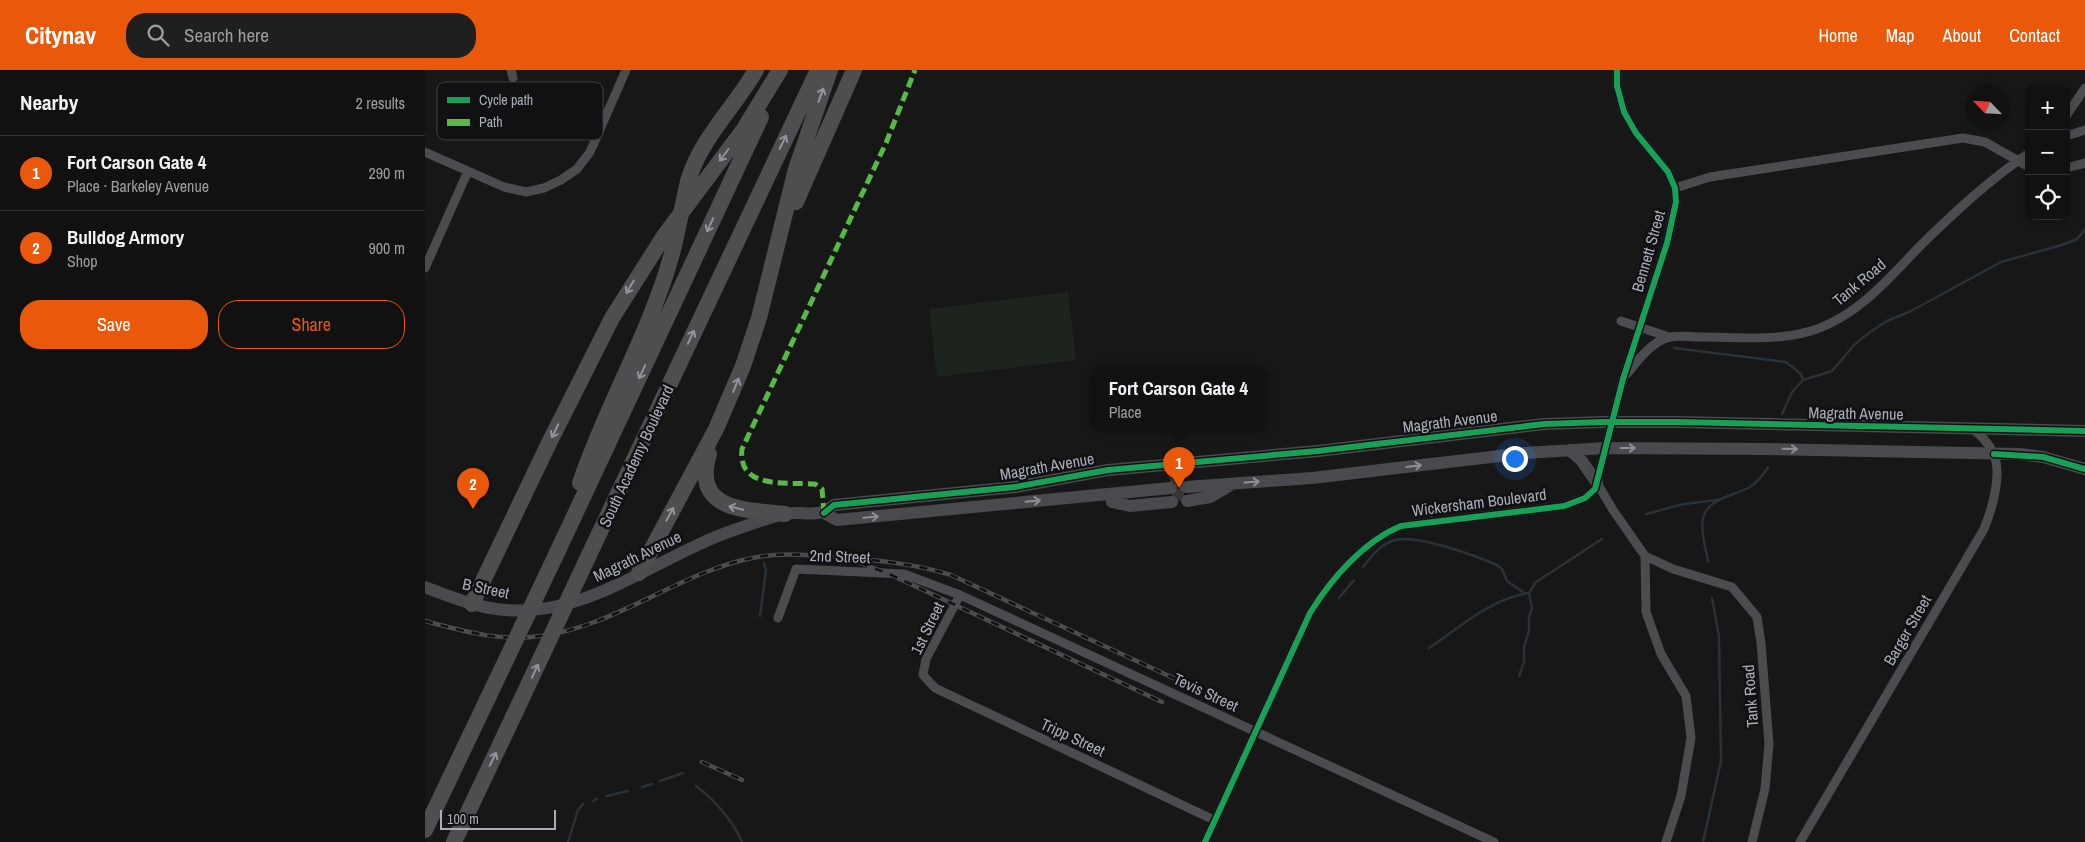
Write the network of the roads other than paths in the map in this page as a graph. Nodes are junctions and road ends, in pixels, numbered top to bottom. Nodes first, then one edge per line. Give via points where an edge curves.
1 (626, 70) edge
2 (756, 70) edge
3 (781, 70) edge
4 (818, 70) edge
5 (830, 70) edge
6 (854, 70) edge
7 (1617, 70) edge
8 (2085, 88) edge
9 (2070, 110) edge
10 (603, 122) edge
11 (2085, 130) edge
12 (2070, 135) edge
13 (595, 140) edge
14 (425, 152) edge
15 (2025, 157) edge
16 (2018, 161) junction
17 (2085, 163) edge
18 (2025, 165) edge
19 (2070, 167) edge
20 (468, 171) junction
21 (1675, 188) junction
22 (775, 255) junction
23 (425, 268) edge
24 (1621, 321) dead end
25 (1640, 328) junction
26 (1669, 337) junction
27 (1623, 379) junction
28 (1611, 422) junction
29 (716, 429) junction
30 (1973, 429) junction
31 (2085, 431) edge
32 (1605, 448) junction
33 (1569, 450) junction
34 (1994, 454) junction
35 (2085, 469) edge
36 (1597, 483) junction
37 (1233, 484) junction
38 (1092, 496) junction
39 (824, 513) junction
40 (785, 514) junction
41 (1645, 556) junction
42 (555, 557) junction
43 (639, 573) junction
44 (904, 574) joint
45 (425, 587) edge
46 (960, 595) junction
47 (472, 604) junction
48 (543, 609) joint
49 (778, 618) dead end
50 (923, 675) joint
51 (1256, 731) junction
52 (460, 754) junction
53 (472, 803) junction
54 (425, 807) edge
55 (1215, 820) junction
56 (425, 830) edge
57 (454, 842) edge
58 (459, 842) edge
59 (1205, 842) edge
60 (1494, 842) edge
61 (1666, 842) edge
62 (1752, 842) edge
63 (1800, 842) edge

1 - 10 street
2 - 42 highway, bridge via 698,155 688,181 664,284 591,452
3 -> 42 highway, South Academy Boulevard
3 -> 47 highway via 744,129 664,236 612,318 547,445
53 -> 4 highway, South Academy Boulevard, bridge
22 -> 5 highway via 796,170
6 - 22 highway
7 - 21 street, Bennett Street via 1623,112 1669,172
8 - 9 street
11 - 12 street
13 - 20 street via 577,169 544,188 526,192 504,187
14 - 20 street
15 - 16 street, Tank Road
16 - 18 street
16 - 21 street via 1985,142 1963,138 1710,177
16 - 26 street, Tank Road via 1958,209 1867,299 1835,321 1786,337
17 - 19 street
20 - 23 street
21 - 25 street, Bennett Street via 1674,215
29 -> 22 highway via 743,366
24 - 25 street, Tank Road
25 - 26 street, Tank Road
25 - 27 street, Bennett Street
26 - 27 street via 1646,352
27 - 28 street, Bennett Street
28 - 30 main road, Magrath Avenue
28 - 32 street
28 - 39 main road, Magrath Avenue via 1535,425 1108,470 1015,487 834,505
40 -> 29 highway via 729,507 709,492 704,468
43 -> 29 highway
30 - 31 main road, Magrath Avenue
30 - 34 street
32 - 33 main road
32 -> 34 main road
32 - 36 street
33 - 36 main road via 1581,460
37 -> 33 main road
34 - 35 main road via 2043,457
34 - 63 street, Barger Street via 1997,483 1984,529
36 - 41 street
36 - 51 street, Wickersham Boulevard via 1589,495 1564,506 1412,523 1377,538 1331,582 1318,601
37 - 37 main road via 1210,497 1186,490 1213,478
38 - 38 main road via 1171,492 1130,506
39 -> 38 main road via 837,520
39 - 40 main road, Magrath Avenue
40 - 43 main road, Magrath Avenue via 713,537
41 - 61 street via 1646,612 1661,654 1687,696 1691,738 1681,796
41 - 62 street, Tank Road via 1673,569 1732,587 1757,617 1769,744 1765,788
42 - 52 highway, South Academy Boulevard, bridge
43 - 48 main road, Magrath Avenue via 591,597
44 - 46 street, Tevis Street
44 - 49 street, 2nd Street via 797,569
45 - 47 main road, B Street
46 - 50 street, 1st Street via 926,659
46 - 51 street, Tevis Street
47 - 48 main road, B Street via 514,611
50 - 55 street, Tripp Street via 935,688
51 - 55 street, Wickersham Boulevard
51 - 60 street, Tevis Street
52 - 54 highway
52 - 56 highway, South Academy Boulevard
53 - 57 highway, South Academy Boulevard
53 - 58 highway
55 - 59 street, Wickersham Boulevard

